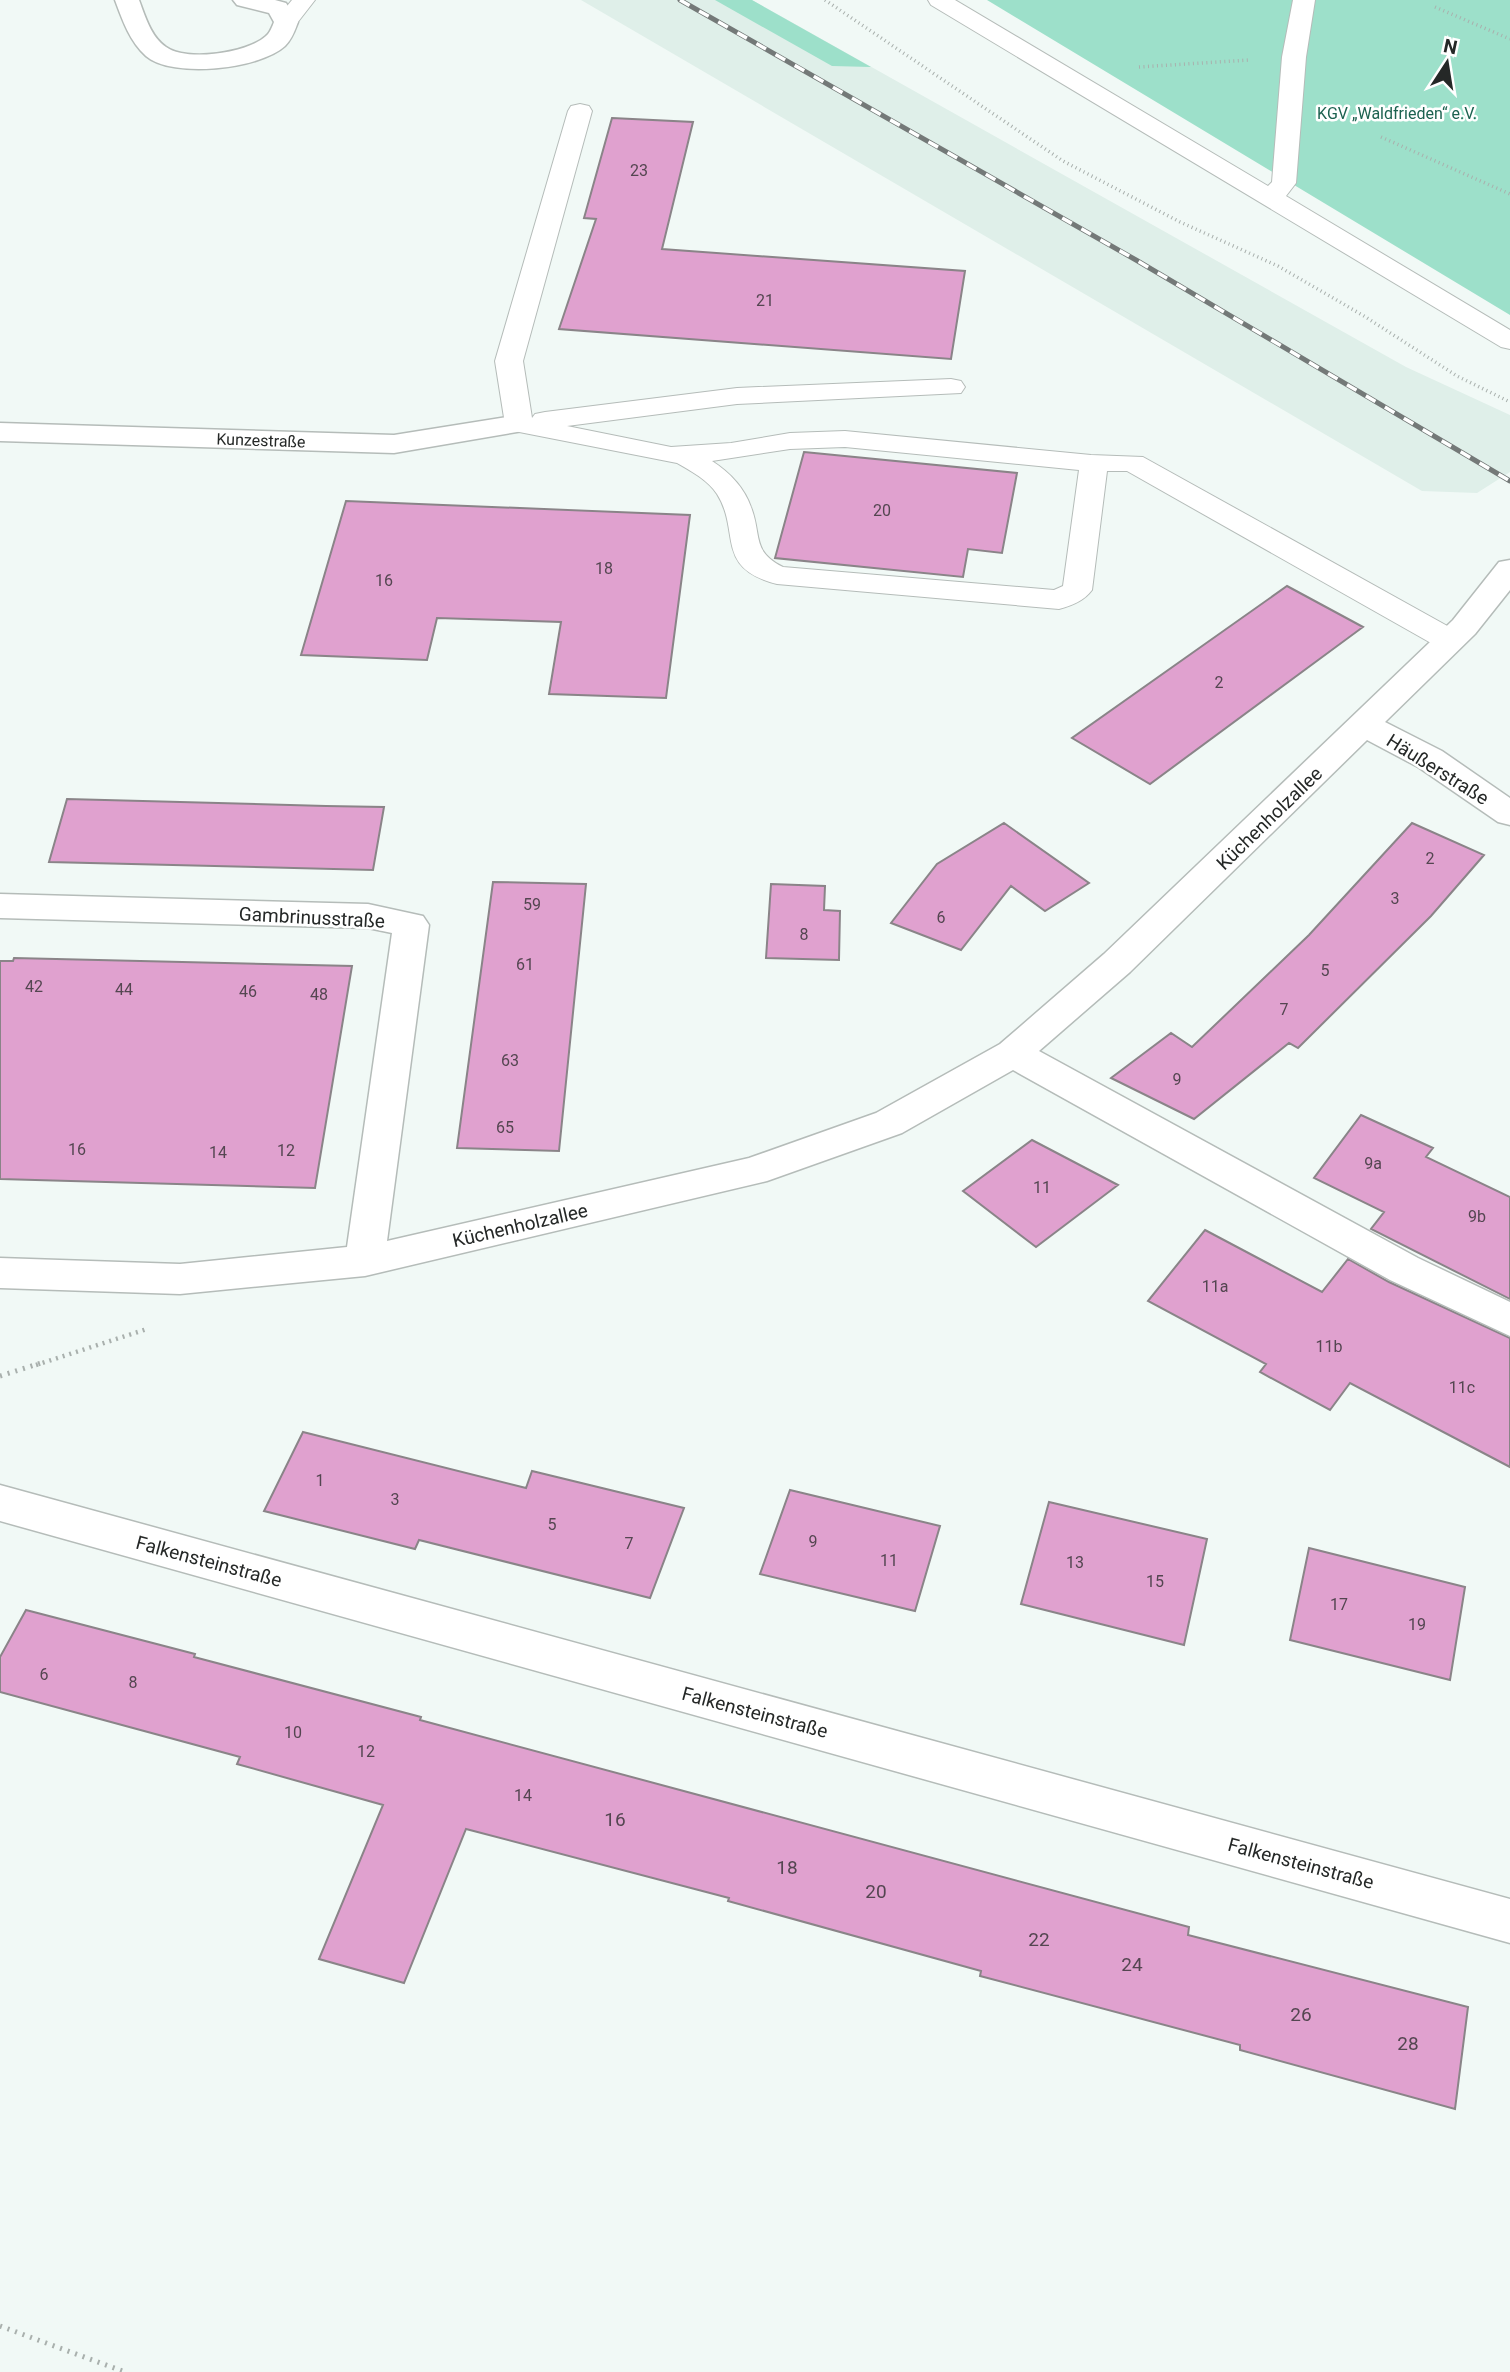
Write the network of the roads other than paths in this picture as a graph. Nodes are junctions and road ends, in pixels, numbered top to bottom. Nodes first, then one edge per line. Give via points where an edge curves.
1 (127, 0) edge
2 (245, 0) edge
3 (304, 0) edge
4 (939, 0) edge
5 (1304, 0) edge
6 (286, 22) junction
7 (580, 111) dead end
8 (1270, 199) junction
9 (1510, 341) edge
10 (951, 387) dead end
11 (520, 424) junction
12 (2, 434) edge
13 (684, 455) junction
14 (1091, 463) junction
15 (1510, 569) edge
16 (1450, 640) junction
17 (1365, 725) junction
18 (1510, 814) edge
19 (0, 906) edge
20 (1013, 1053) junction
21 (365, 1261) junction
22 (0, 1273) edge
23 (1510, 1320) edge
24 (0, 1503) edge
25 (1510, 1921) edge

1 - 6 street via 139,31 158,54 194,62 256,52 278,40
2 - 6 street via 278,8
3 - 6 lane
4 - 8 lane
5 - 8 lane via 1294,58 1284,183
7 - 11 lane via 509,361
8 - 9 lane
10 - 11 lane via 737,397
11 - 12 street, Kunzestraße via 394,444
11 - 13 lane via 643,451
13 - 14 lane via 845,439
13 - 14 lane via 717,477 732,496 749,558 758,568 777,575 1059,600 1076,590
14 - 16 lane via 1133,463
15 - 16 street, Küchenholzallee
16 - 17 street, Küchenholzallee
17 - 18 street, Häußerstraße via 1430,759
17 - 20 street, Küchenholzallee via 1117,963
19 - 21 street, Gambrinusstraße via 368,916 411,925
20 - 21 street, Küchenholzallee via 889,1124 753,1171
20 - 23 street via 1404,1269
21 - 22 street, Küchenholzallee via 180,1279
24 - 25 street, Falkensteinstraße

